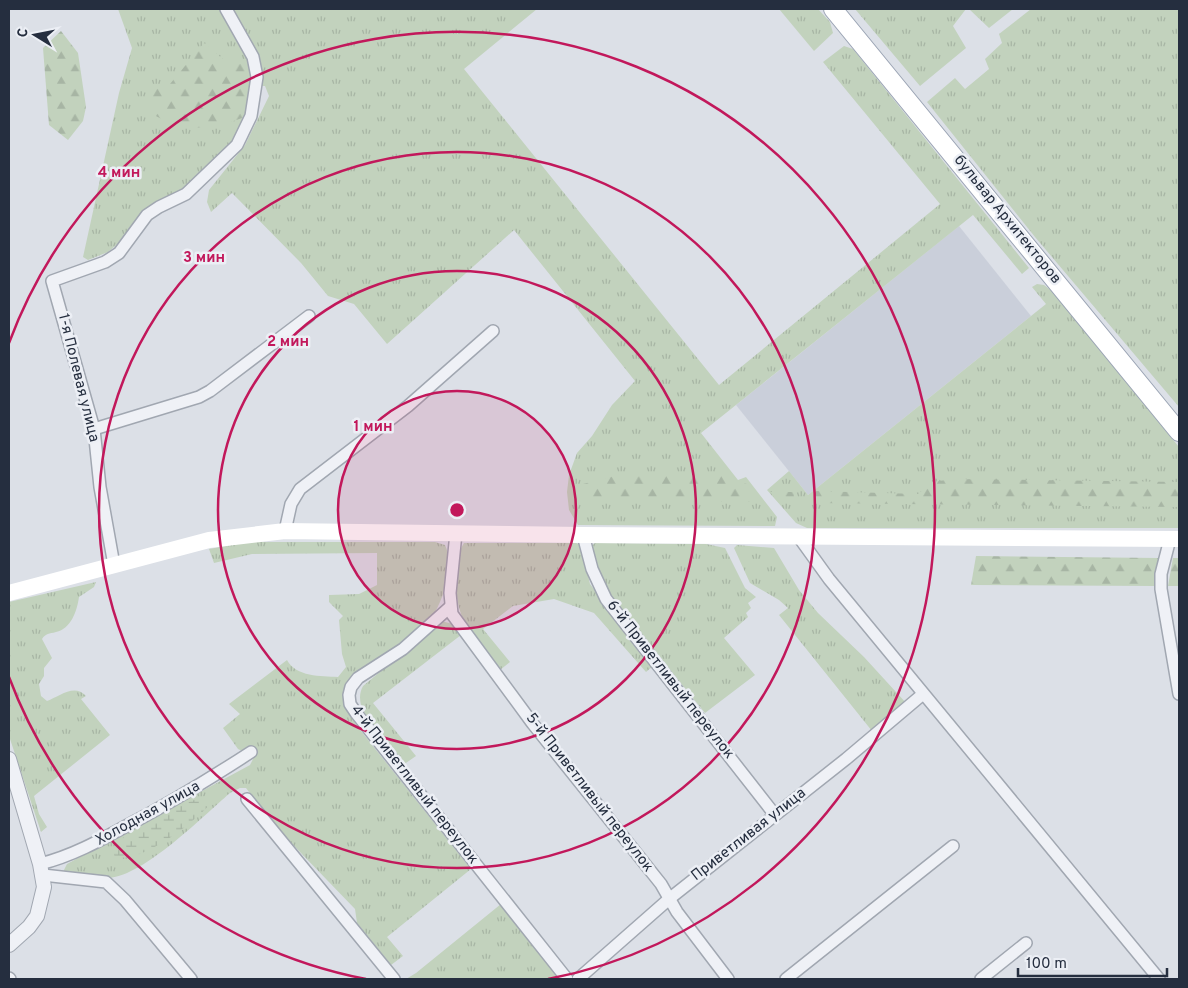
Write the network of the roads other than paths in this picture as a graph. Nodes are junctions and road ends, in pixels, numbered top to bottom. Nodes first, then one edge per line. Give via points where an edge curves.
1 (226, 9) edge
2 (833, 9) edge
3 (309, 316) dead end
4 (493, 331) dead end
5 (94, 429) junction
6 (1179, 432) edge
7 (285, 531) junction
8 (456, 533) junction
9 (583, 535) junction
10 (798, 536) junction
11 (1174, 539) edge
12 (114, 565) junction
13 (9, 593) edge
14 (450, 607) junction
15 (923, 694) junction
16 (1179, 694) edge
17 (251, 752) dead end
18 (9, 759) edge
19 (247, 799) dead end
20 (775, 815) junction
21 (953, 846) dead end
22 (42, 870) junction
23 (669, 899) junction
24 (1026, 943) dead end
25 (9, 945) edge
26 (191, 979) edge
27 (394, 979) edge
28 (567, 979) edge
29 (578, 979) edge
30 (728, 979) edge
31 (786, 979) edge
32 (981, 979) edge
33 (1159, 979) edge

1 - 5 street, 1-я Полевая улица via 253,57 258,77 251,116 238,145 186,194 147,216 118,252 105,262 52,281
2 - 6 main road, бульвар Архитекторов
3 - 5 street via 199,397
4 - 7 street via 408,406 300,489 291,504
5 - 12 street, 1-я Полевая улица via 100,487
7 - 8 main road
7 - 12 main road via 208,540
8 - 9 main road
8 - 14 street
9 - 10 main road
9 - 20 street, 6-й Приветливый переулок via 592,569 606,599
10 - 11 main road
10 - 15 street
11 - 16 street via 1161,574 1161,589
12 - 13 main road
14 - 23 street, 5-й Приветливый переулок via 522,708 661,884
14 - 28 street, 4-й Приветливый переулок via 403,649 358,678 351,687 350,704
15 - 20 street, Приветливая улица
15 - 33 street
17 - 22 street, Холодная улица via 170,803
18 - 22 street
19 - 27 street
20 - 23 street, Приветливая улица
21 - 31 street
22 - 25 street via 42,902 37,916
22 - 26 street via 106,882
23 - 29 street, Приветливая улица
23 - 30 street, 5-й Приветливый переулок
24 - 32 street

